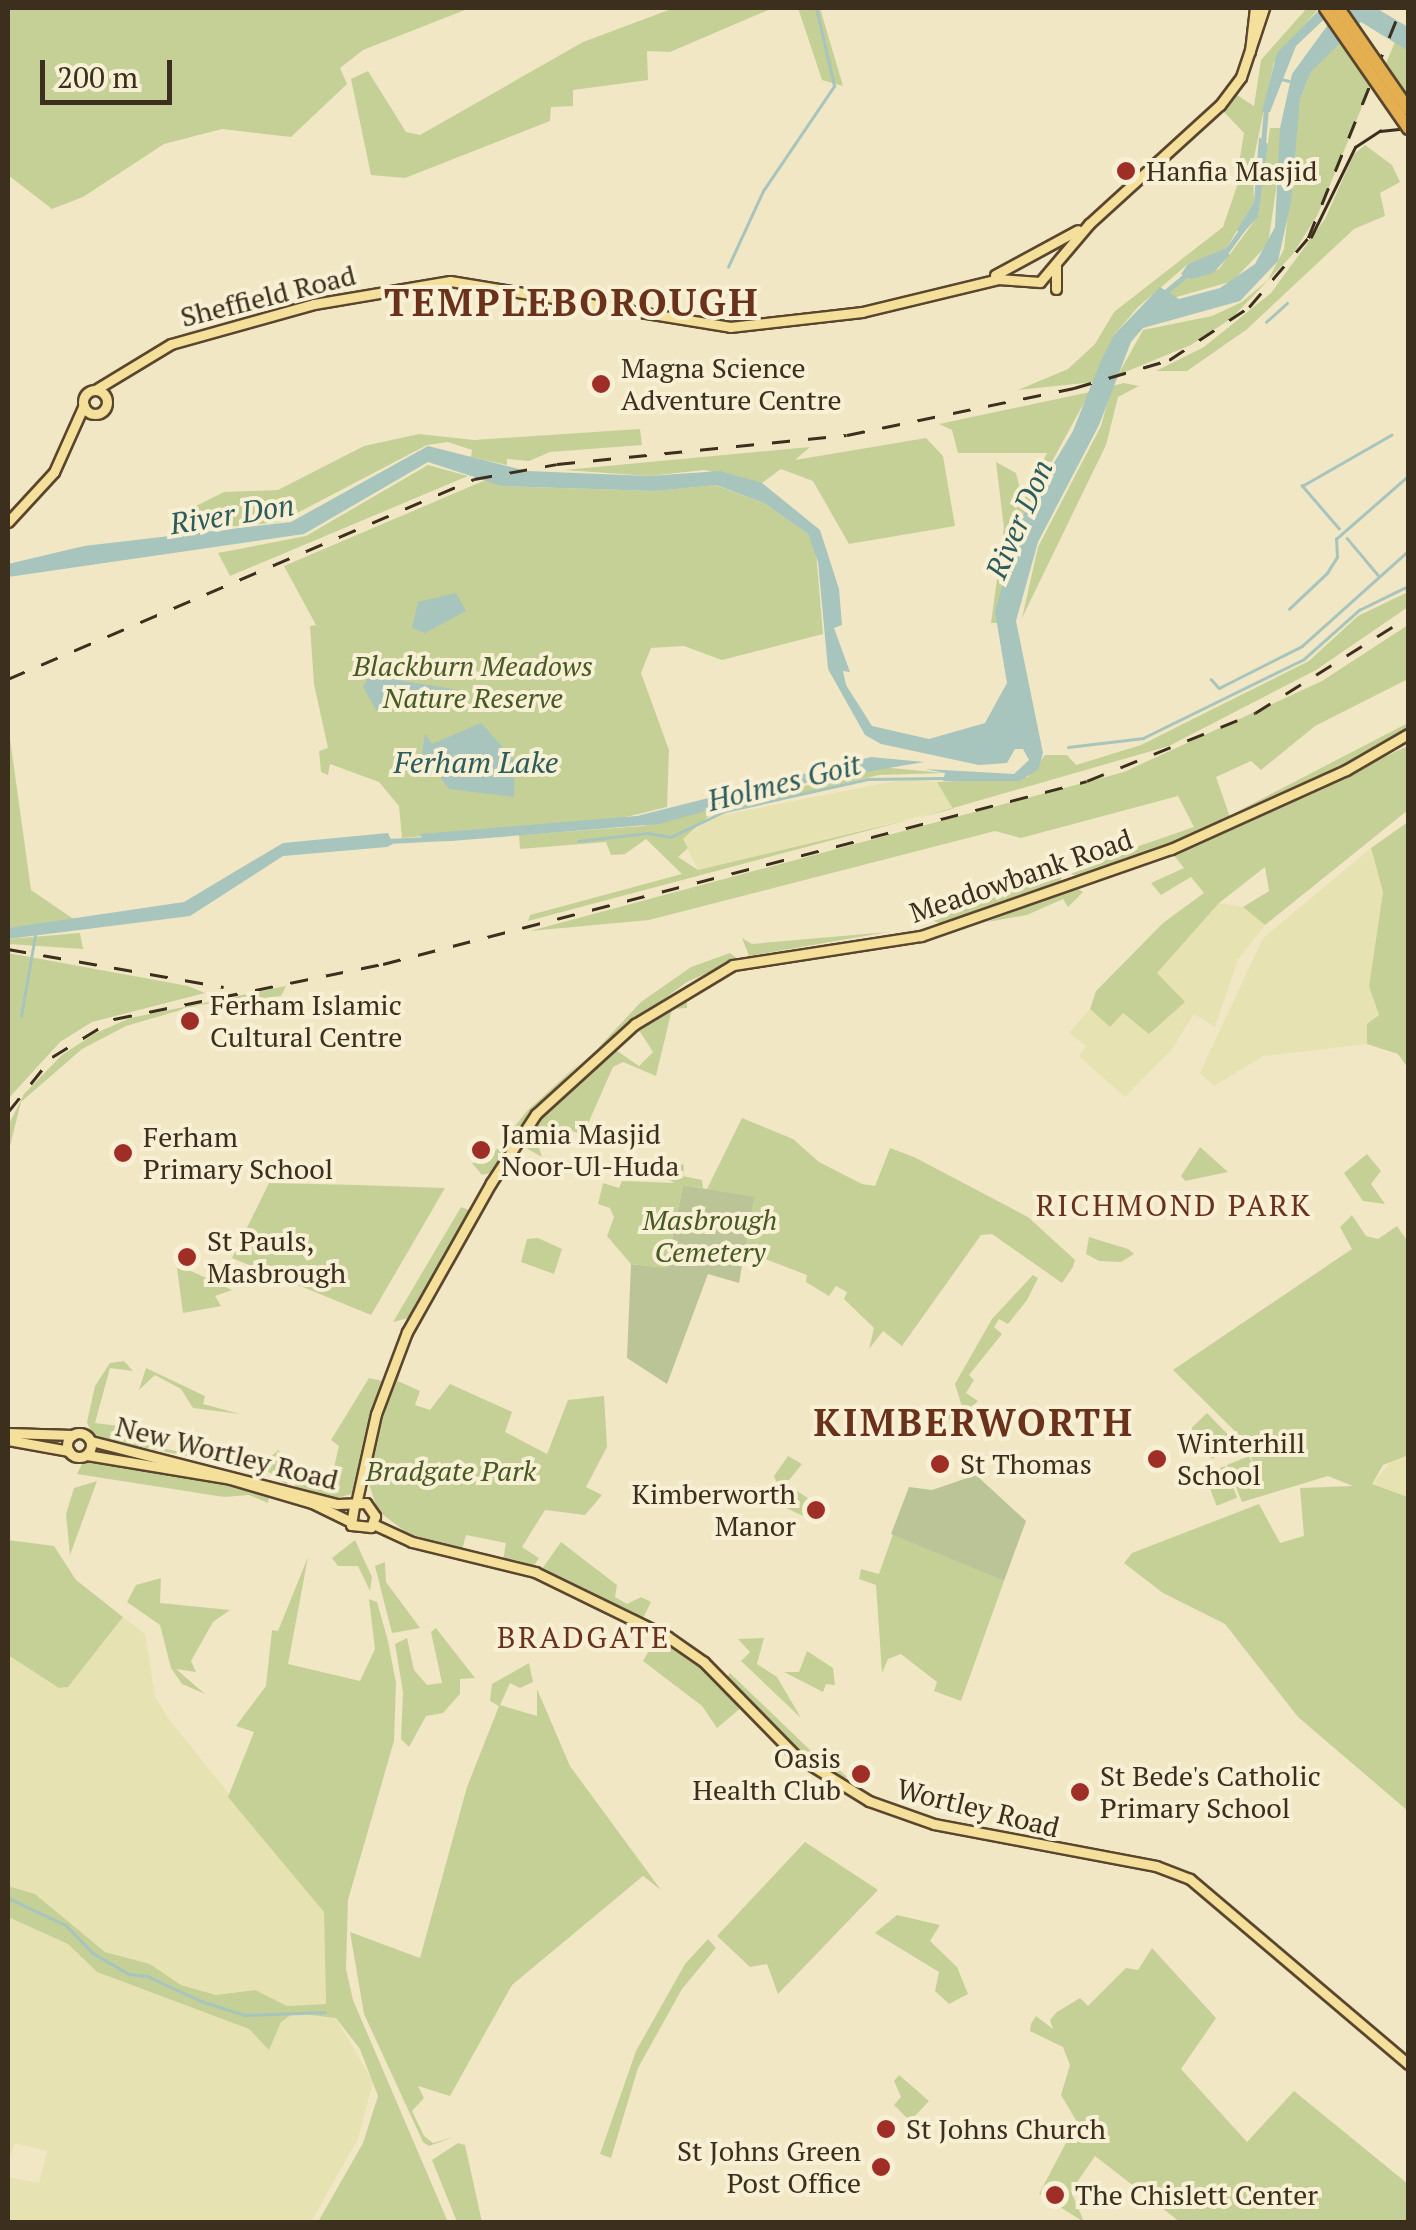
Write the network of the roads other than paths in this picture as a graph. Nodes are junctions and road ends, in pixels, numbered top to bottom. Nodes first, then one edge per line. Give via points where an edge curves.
1 (1255, 8) edge
2 (1264, 8) edge
3 (1326, 8) edge
4 (1339, 8) edge
5 (1250, 54) junction
6 (1408, 106) edge
7 (1408, 125) edge
8 (1089, 224) junction
9 (1043, 252) junction
10 (1057, 263) junction
11 (1005, 274) junction
12 (1056, 289) dead end
13 (111, 383) junction
14 (95, 390) junction
15 (107, 401) junction
16 (84, 405) junction
17 (95, 414) junction
18 (79, 426) junction
19 (8, 522) edge
20 (1408, 736) edge
21 (73, 1435) junction
22 (8, 1437) edge
23 (91, 1440) junction
24 (69, 1451) junction
25 (87, 1455) junction
26 (362, 1471) junction
27 (276, 1488) junction
28 (312, 1499) junction
29 (355, 1504) junction
30 (373, 1509) junction
31 (349, 1521) junction
32 (373, 1524) junction
33 (426, 1545) junction
34 (1408, 2064) edge

1 - 5 main road, Sheffield Road
2 - 5 main road, Sheffield Road
3 - 7 highway, bridge
4 - 6 highway, bridge
5 - 8 main road, Sheffield Road via 1212,114
8 - 9 main road, Sheffield Road
8 - 10 main road, Sheffield Road
9 - 10 main road
9 - 11 main road, Sheffield Road
10 - 11 main road, Sheffield Road via 1044,280
10 - 12 main road
11 - 13 main road, Sheffield Road via 862,312 730,327 450,281 314,304 170,344
13 - 14 main road, Sheffield Road
13 - 15 main road
14 - 15 main road
14 - 16 main road
15 - 17 main road
16 - 17 main road
16 - 18 main road
17 - 18 main road
18 - 19 main road via 41,492
20 - 26 main road, Meadowbank Road via 1171,849 941,930 713,972 585,1064 534,1117 408,1332
21 - 22 main road, New Wortley Road
21 - 23 main road, New Wortley Road
21 - 24 main road
22 - 24 main road, New Wortley Road
23 - 25 main road
23 - 27 main road, New Wortley Road
24 - 25 main road, New Wortley Road
25 - 27 main road, New Wortley Road via 142,1459
26 - 29 main road, Meadowbank Road
26 - 30 main road
27 - 28 main road, New Wortley Road
28 - 29 main road, New Wortley Road
28 - 31 main road, New Wortley Road
29 - 30 main road, New Wortley Road
29 - 31 main road, Meadowbank Road
30 - 32 main road
30 - 33 main road, Wortley Road
31 - 32 main road, Wortley Road via 358,1530
32 - 33 main road, Wortley Road
33 - 34 main road, Wortley Road via 556,1580 668,1637 704,1662 796,1756 868,1801 934,1824 1178,1873

